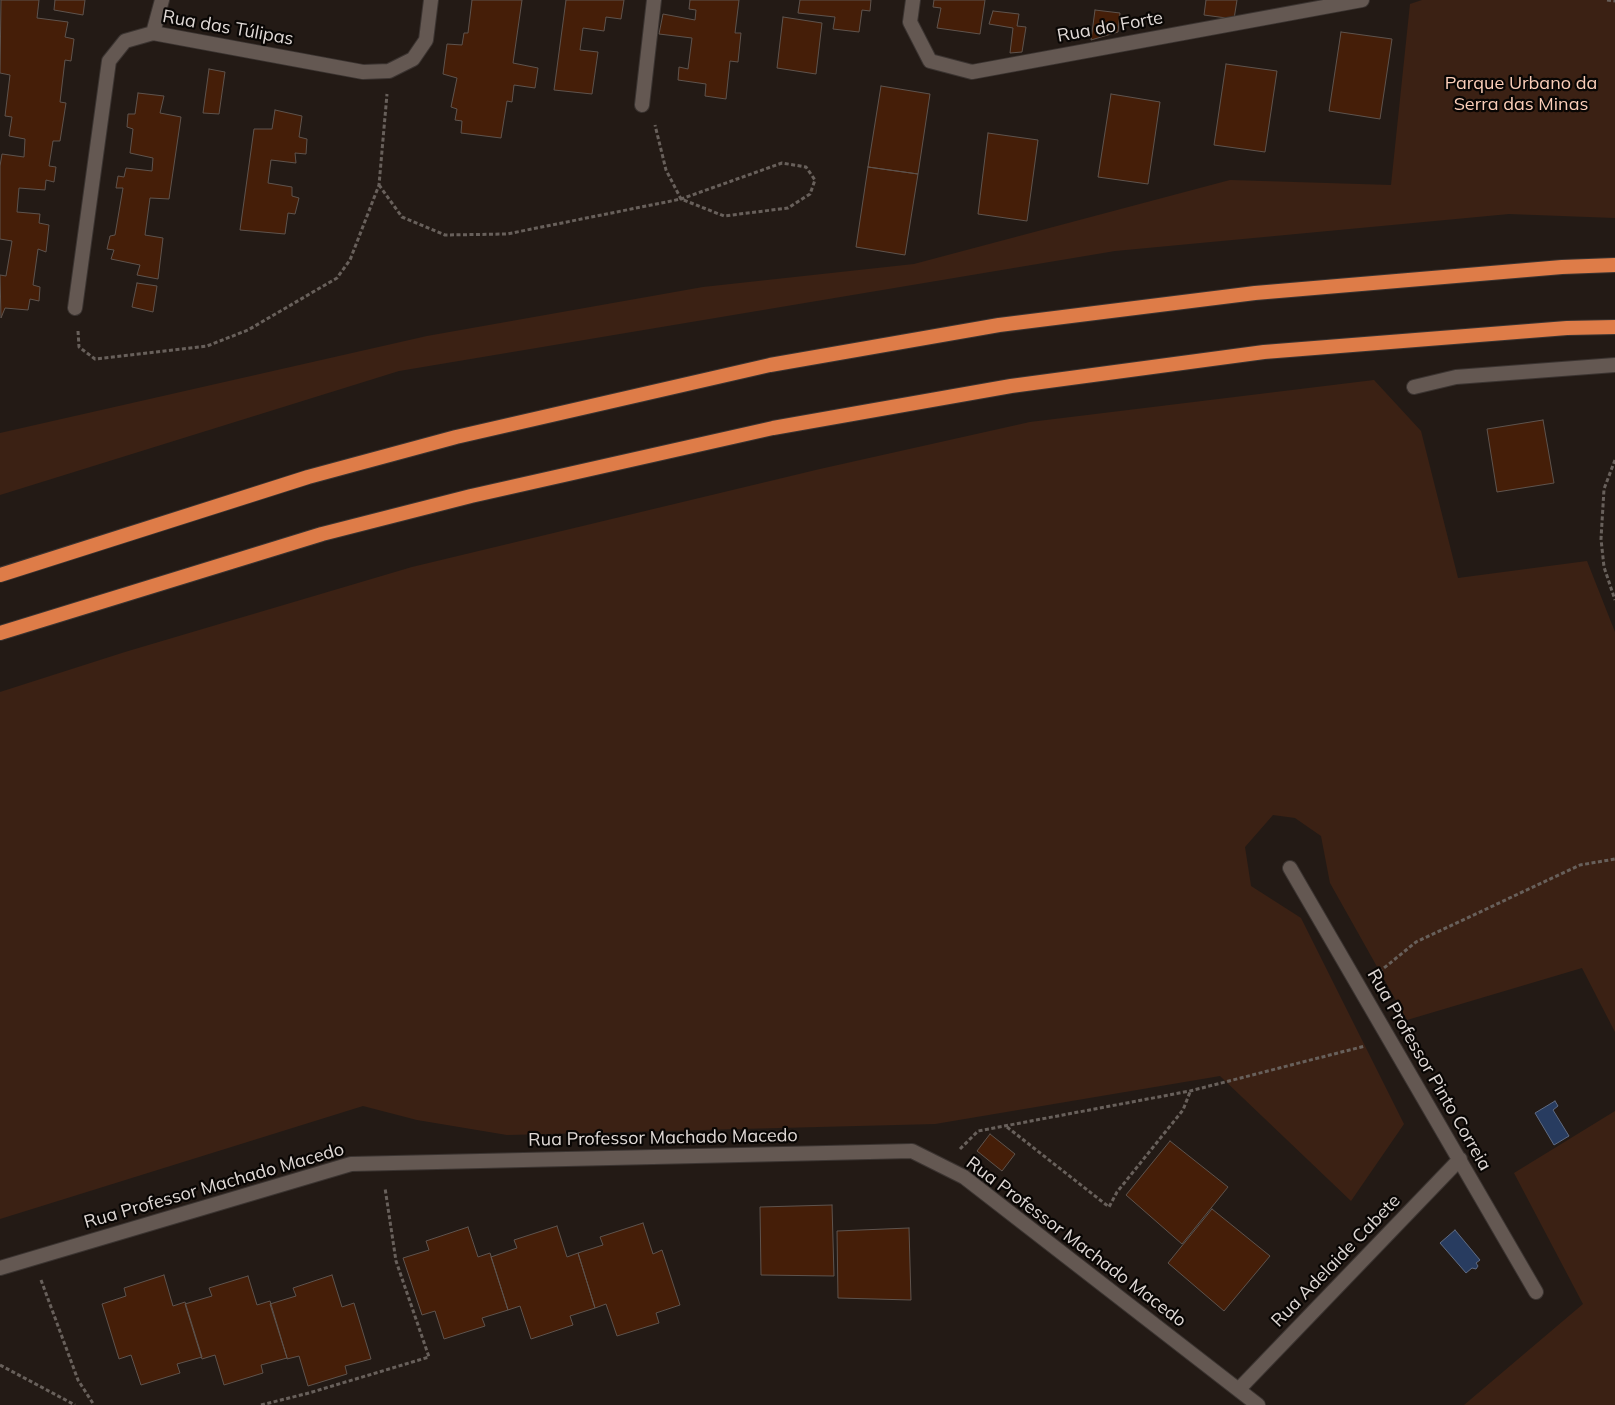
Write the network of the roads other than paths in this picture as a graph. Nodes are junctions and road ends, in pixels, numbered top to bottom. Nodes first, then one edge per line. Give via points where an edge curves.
1 (162, 0) edge
2 (431, 0) edge
3 (654, 0) edge
4 (913, 0) edge
5 (1362, 0) edge
6 (154, 33) junction
7 (642, 105) road end
8 (1615, 265) edge
9 (75, 308) road end
10 (1615, 327) edge
11 (1615, 366) edge
12 (1414, 387) dead end
13 (0, 574) edge
14 (0, 633) edge
15 (1290, 868) dead end
16 (1460, 1159) junction
17 (0, 1268) edge
18 (1536, 1292) dead end
19 (1239, 1389) junction
20 (1258, 1405) edge

1 - 6 street
2 - 6 street, Rua das Túlipas via 426,40 413,59 389,71 362,72
3 - 7 street
4 - 5 street, Rua do Forte via 910,22 930,61 972,72
6 - 9 street, Rua das Túlipas via 124,41 109,61
8 - 13 highway via 1255,293 999,325 770,365 456,437 308,477
10 - 14 highway via 1264,352 1010,386 773,428 470,496 331,532
11 - 12 street via 1456,377
15 - 16 street, Rua Professor Pinto Correia
16 - 18 street, Rua Professor Pinto Correia
16 - 19 street, Rua Adelaide Cabete
17 - 19 street, Rua Professor Machado Macedo via 352,1164 912,1151 964,1177
19 - 20 street, Rua Professor Machado Macedo

